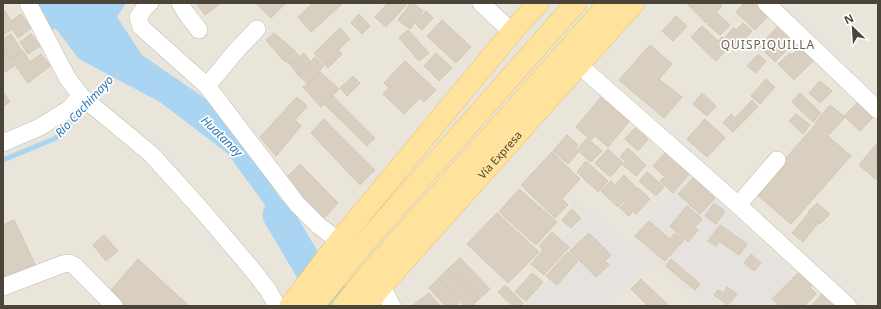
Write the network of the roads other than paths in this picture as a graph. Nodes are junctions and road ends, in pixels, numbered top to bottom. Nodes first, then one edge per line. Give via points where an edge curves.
1 (28, 3) edge
2 (150, 3) edge
3 (180, 3) edge
4 (482, 3) edge
5 (538, 3) edge
6 (576, 3) edge
7 (609, 3) edge
8 (634, 3) edge
9 (766, 3) edge
10 (256, 29) dead end
11 (199, 30) dead end
12 (512, 32) junction
13 (579, 65) junction
14 (207, 86) junction
15 (81, 96) junction
16 (878, 110) edge
17 (3, 144) edge
18 (777, 160) dead end
19 (738, 206) junction
20 (337, 244) junction
21 (379, 281) junction
22 (3, 287) edge
23 (114, 306) edge
24 (277, 306) edge
25 (290, 306) edge
26 (314, 306) edge
27 (343, 306) edge
28 (366, 306) edge
29 (392, 306) edge
30 (848, 306) edge

1 - 15 street via 68,80
2 - 14 street via 138,17 141,26
3 - 11 street
4 - 12 street
5 - 12 main road
6 - 26 main road via 355,254
7 - 21 main road, Vía Expresa
8 - 13 main road, Vía Expresa
9 - 16 street
10 - 14 street
12 - 20 main road
13 - 19 street
13 - 21 main road, Vía Expresa
14 - 20 street via 297,204
15 - 17 street via 69,108 40,127
15 - 24 street via 151,154 251,268
18 - 19 street
19 - 30 street
20 - 25 main road
21 - 27 main road, Vía Expresa
21 - 28 main road, Vía Expresa
21 - 29 street
22 - 23 street via 70,263

